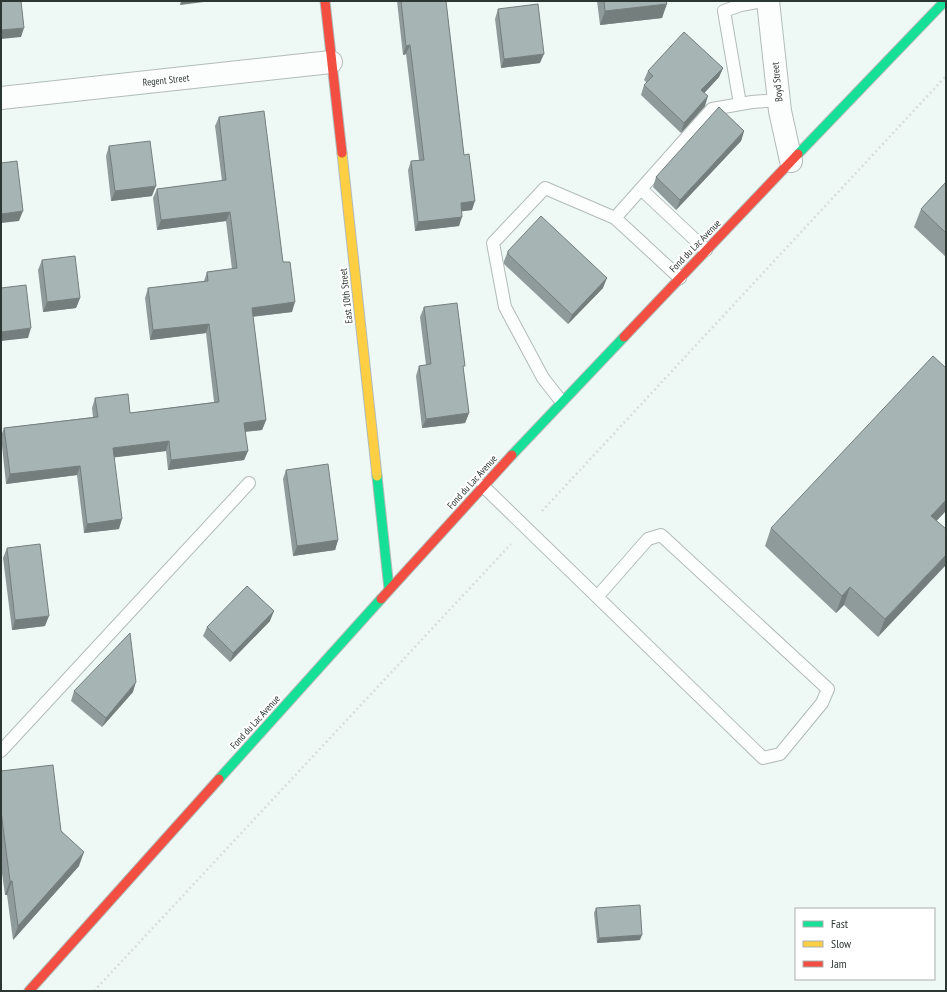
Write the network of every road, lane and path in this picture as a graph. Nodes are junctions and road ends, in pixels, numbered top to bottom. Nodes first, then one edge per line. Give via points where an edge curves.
1 (325, 1) edge
2 (762, 1) edge
3 (768, 1) edge
4 (945, 1) edge
5 (331, 62) junction
6 (1, 98) edge
7 (779, 100) junction
8 (740, 104) junction
9 (791, 162) junction
10 (641, 189) junction
11 (615, 218) junction
12 (706, 250) junction
13 (680, 278) junction
14 (562, 401) junction
15 (249, 483) dead end
16 (482, 486) junction
17 (390, 589) junction
18 (597, 597) junction
19 (1, 752) edge
20 (29, 991) edge

1 - 5 main road, East 10th Street
2 - 8 lane via 724,11
3 - 7 street, Boyd Street
4 - 9 main road, Fond du Lac Avenue
5 - 6 street, Regent Street
5 - 17 main road, East 10th Street
7 - 8 lane
7 - 9 street, Boyd Street
8 - 10 lane via 712,109
9 - 12 main road, Fond du Lac Avenue
10 - 11 lane
10 - 12 lane
11 - 13 lane
11 - 14 lane via 545,188 493,243 505,307 543,378
12 - 13 main road, Fond du Lac Avenue
13 - 14 main road, Fond du Lac Avenue
14 - 16 main road, Fond du Lac Avenue
15 - 19 lane
16 - 17 main road, Fond du Lac Avenue
16 - 18 lane
17 - 20 main road, Fond du Lac Avenue
18 - 18 lane via 763,758 780,754 822,703 828,689 661,535 648,539

